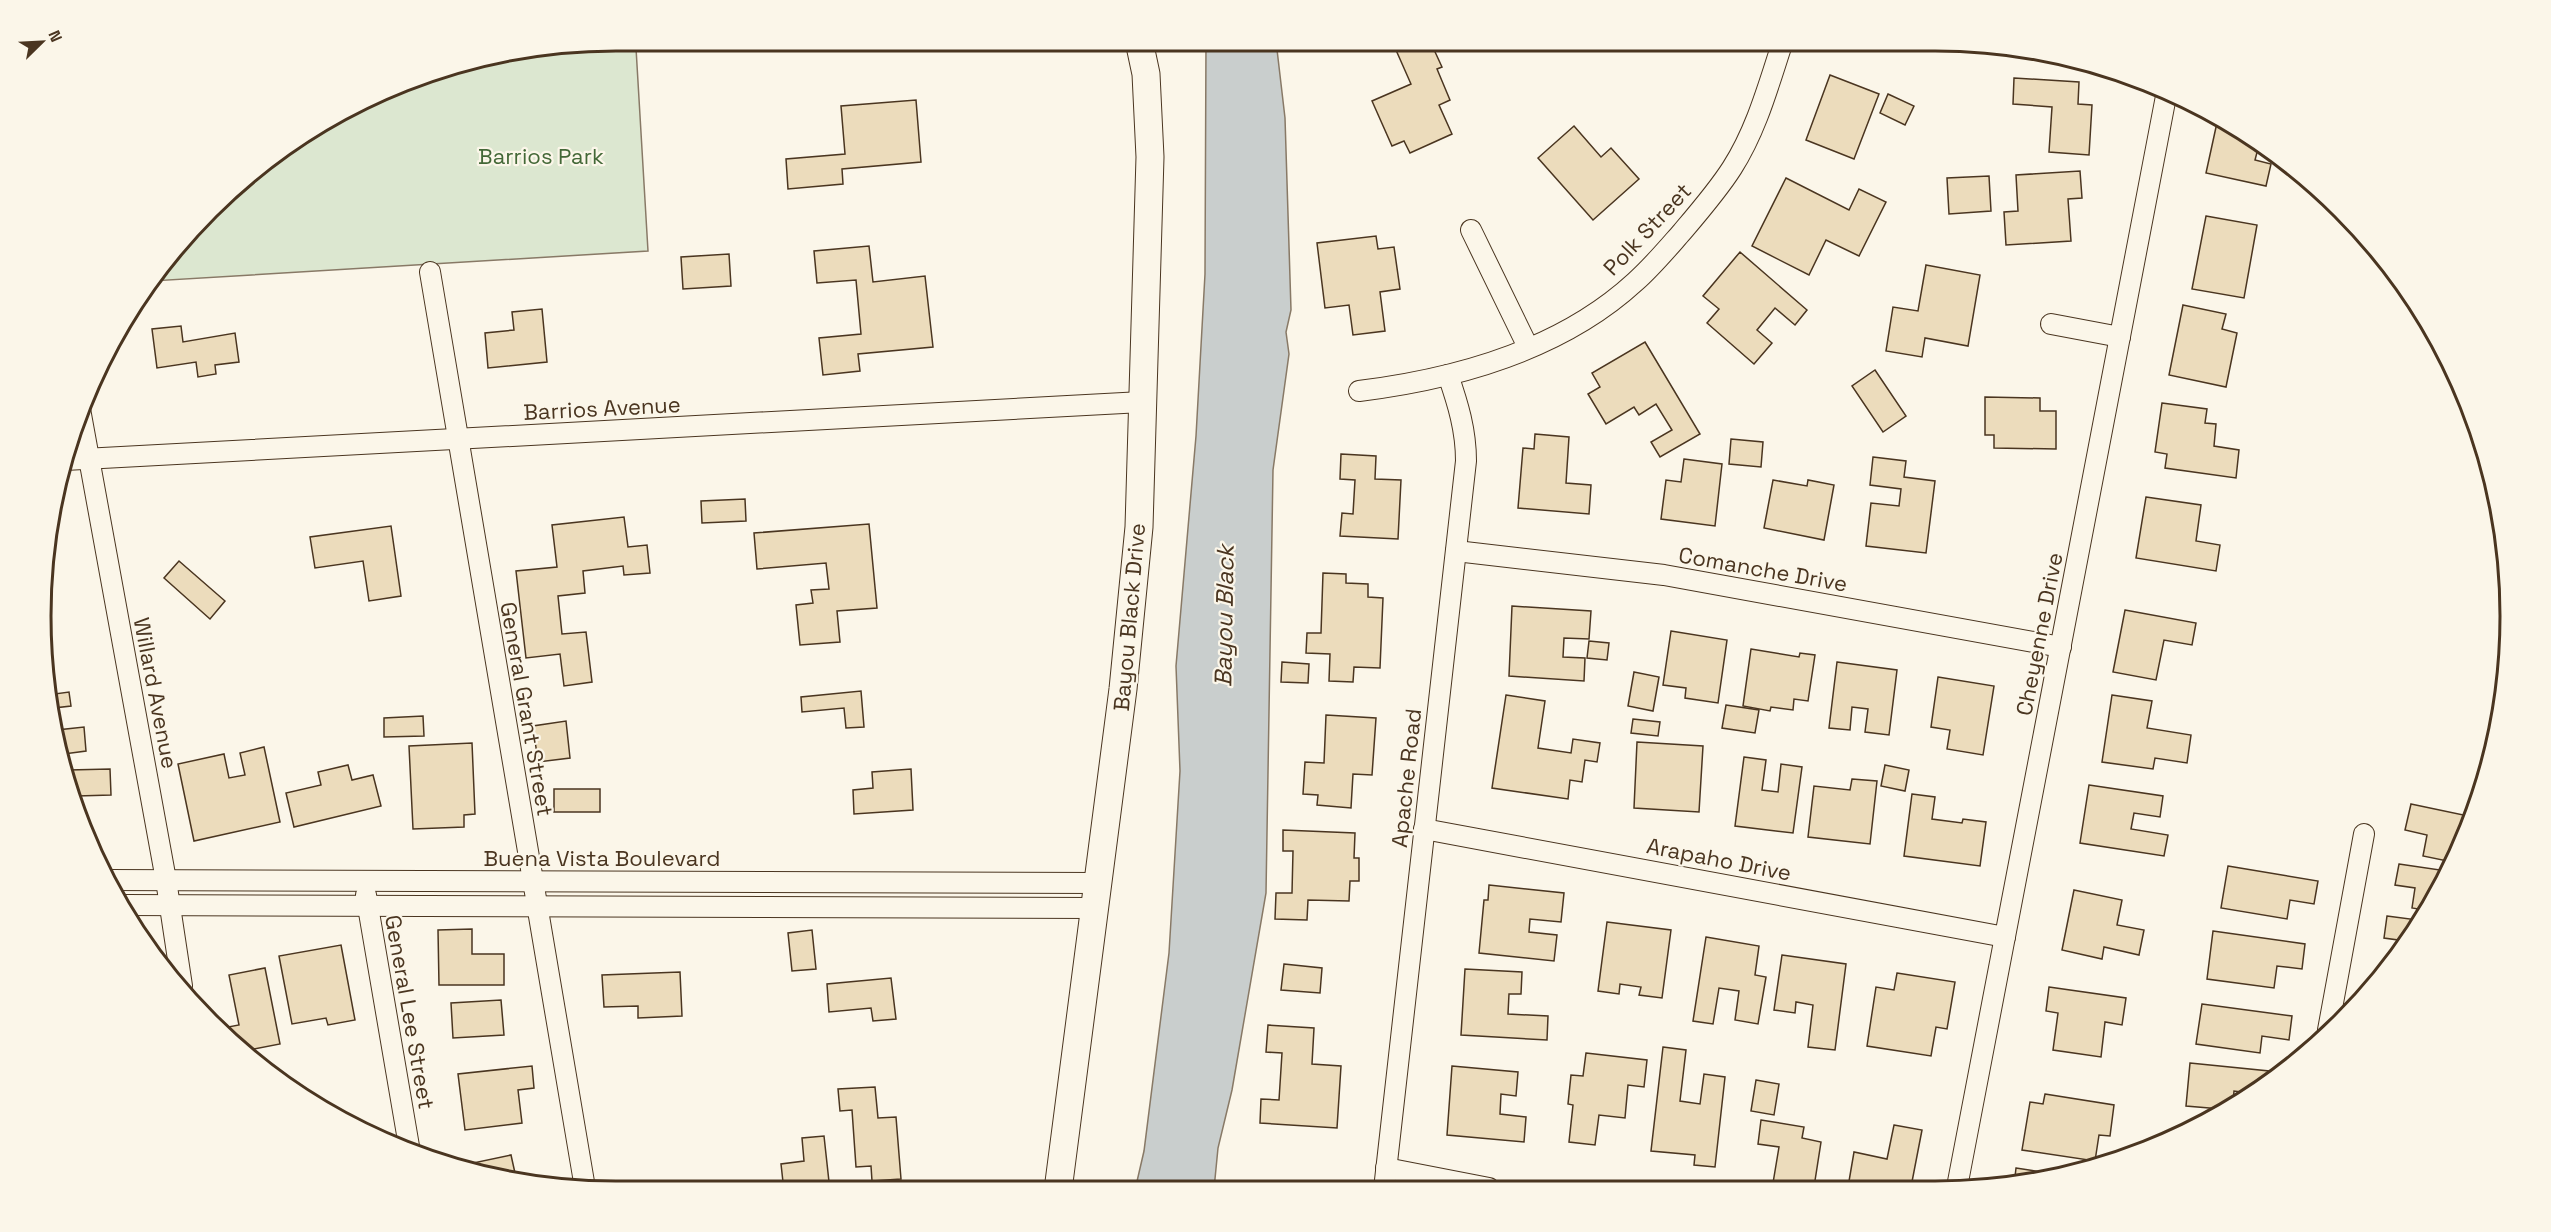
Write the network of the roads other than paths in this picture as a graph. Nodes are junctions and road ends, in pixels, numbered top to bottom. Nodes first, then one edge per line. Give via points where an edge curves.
1 (1141, 51) edge
2 (1779, 51) edge
3 (2165, 100) edge
4 (1471, 230) dead end
5 (430, 272) dead end
6 (2051, 324) dead end
7 (2120, 337) junction
8 (1528, 347) junction
9 (1448, 375) junction
10 (1359, 391) dead end
11 (1142, 402) junction
12 (83, 428) edge
13 (457, 440) junction
14 (89, 459) junction
15 (73, 460) edge
16 (1456, 551) junction
17 (2061, 647) junction
18 (1424, 829) junction
19 (2364, 834) dead end
20 (117, 880) edge
21 (166, 880) junction
22 (363, 881) junction
23 (532, 881) junction
24 (1096, 896) junction
25 (131, 905) edge
26 (168, 905) junction
27 (368, 906) junction
28 (537, 906) junction
29 (2005, 937) junction
30 (180, 975) edge
31 (2330, 1021) edge
32 (408, 1141) edge
33 (1386, 1168) junction
34 (584, 1180) edge
35 (1959, 1180) edge
36 (1059, 1181) edge
37 (1385, 1181) edge
38 (1454, 1181) edge

1 - 11 main road, Bayou Black Drive via 1150,157
2 - 8 street, Polk Street via 1759,112 1733,167 1697,215 1634,284 1563,332
3 - 7 street, Cheyenne Drive
4 - 8 street
5 - 13 street, General Grant Street
6 - 7 street
7 - 17 street, Cheyenne Drive
8 - 9 street, Polk Street via 1495,362
9 - 10 street, Polk Street via 1416,384
9 - 16 street, Apache Road via 1466,438
11 - 13 street, Barrios Avenue
11 - 24 main road, Bayou Black Drive via 1136,559 1124,689
12 - 14 street, Willard Avenue
13 - 14 street, Barrios Avenue
13 - 23 street, General Grant Street
14 - 15 street, Barrios Avenue
14 - 21 street, Willard Avenue
16 - 17 street, Comanche Drive via 1664,575
16 - 18 street, Apache Road
17 - 29 street, Cheyenne Drive
18 - 29 street, Arapaho Drive
18 - 33 street, Apache Road
19 - 31 street
20 - 21 street, Buena Vista Boulevard
21 - 22 street, Buena Vista Boulevard
21 - 26 street, Willard Avenue
22 - 23 street, Buena Vista Boulevard
22 - 27 street, General Lee Street
23 - 24 street, Buena Vista Boulevard
23 - 28 street, General Grant Street
24 - 28 street
24 - 36 main road, Bayou Black Drive
25 - 26 street
26 - 27 street
26 - 30 street, Willard Avenue
27 - 28 street
27 - 32 street, General Lee Street
28 - 34 street, General Grant Street
29 - 35 street, Cheyenne Drive
33 - 37 street, Apache Road
33 - 38 street

